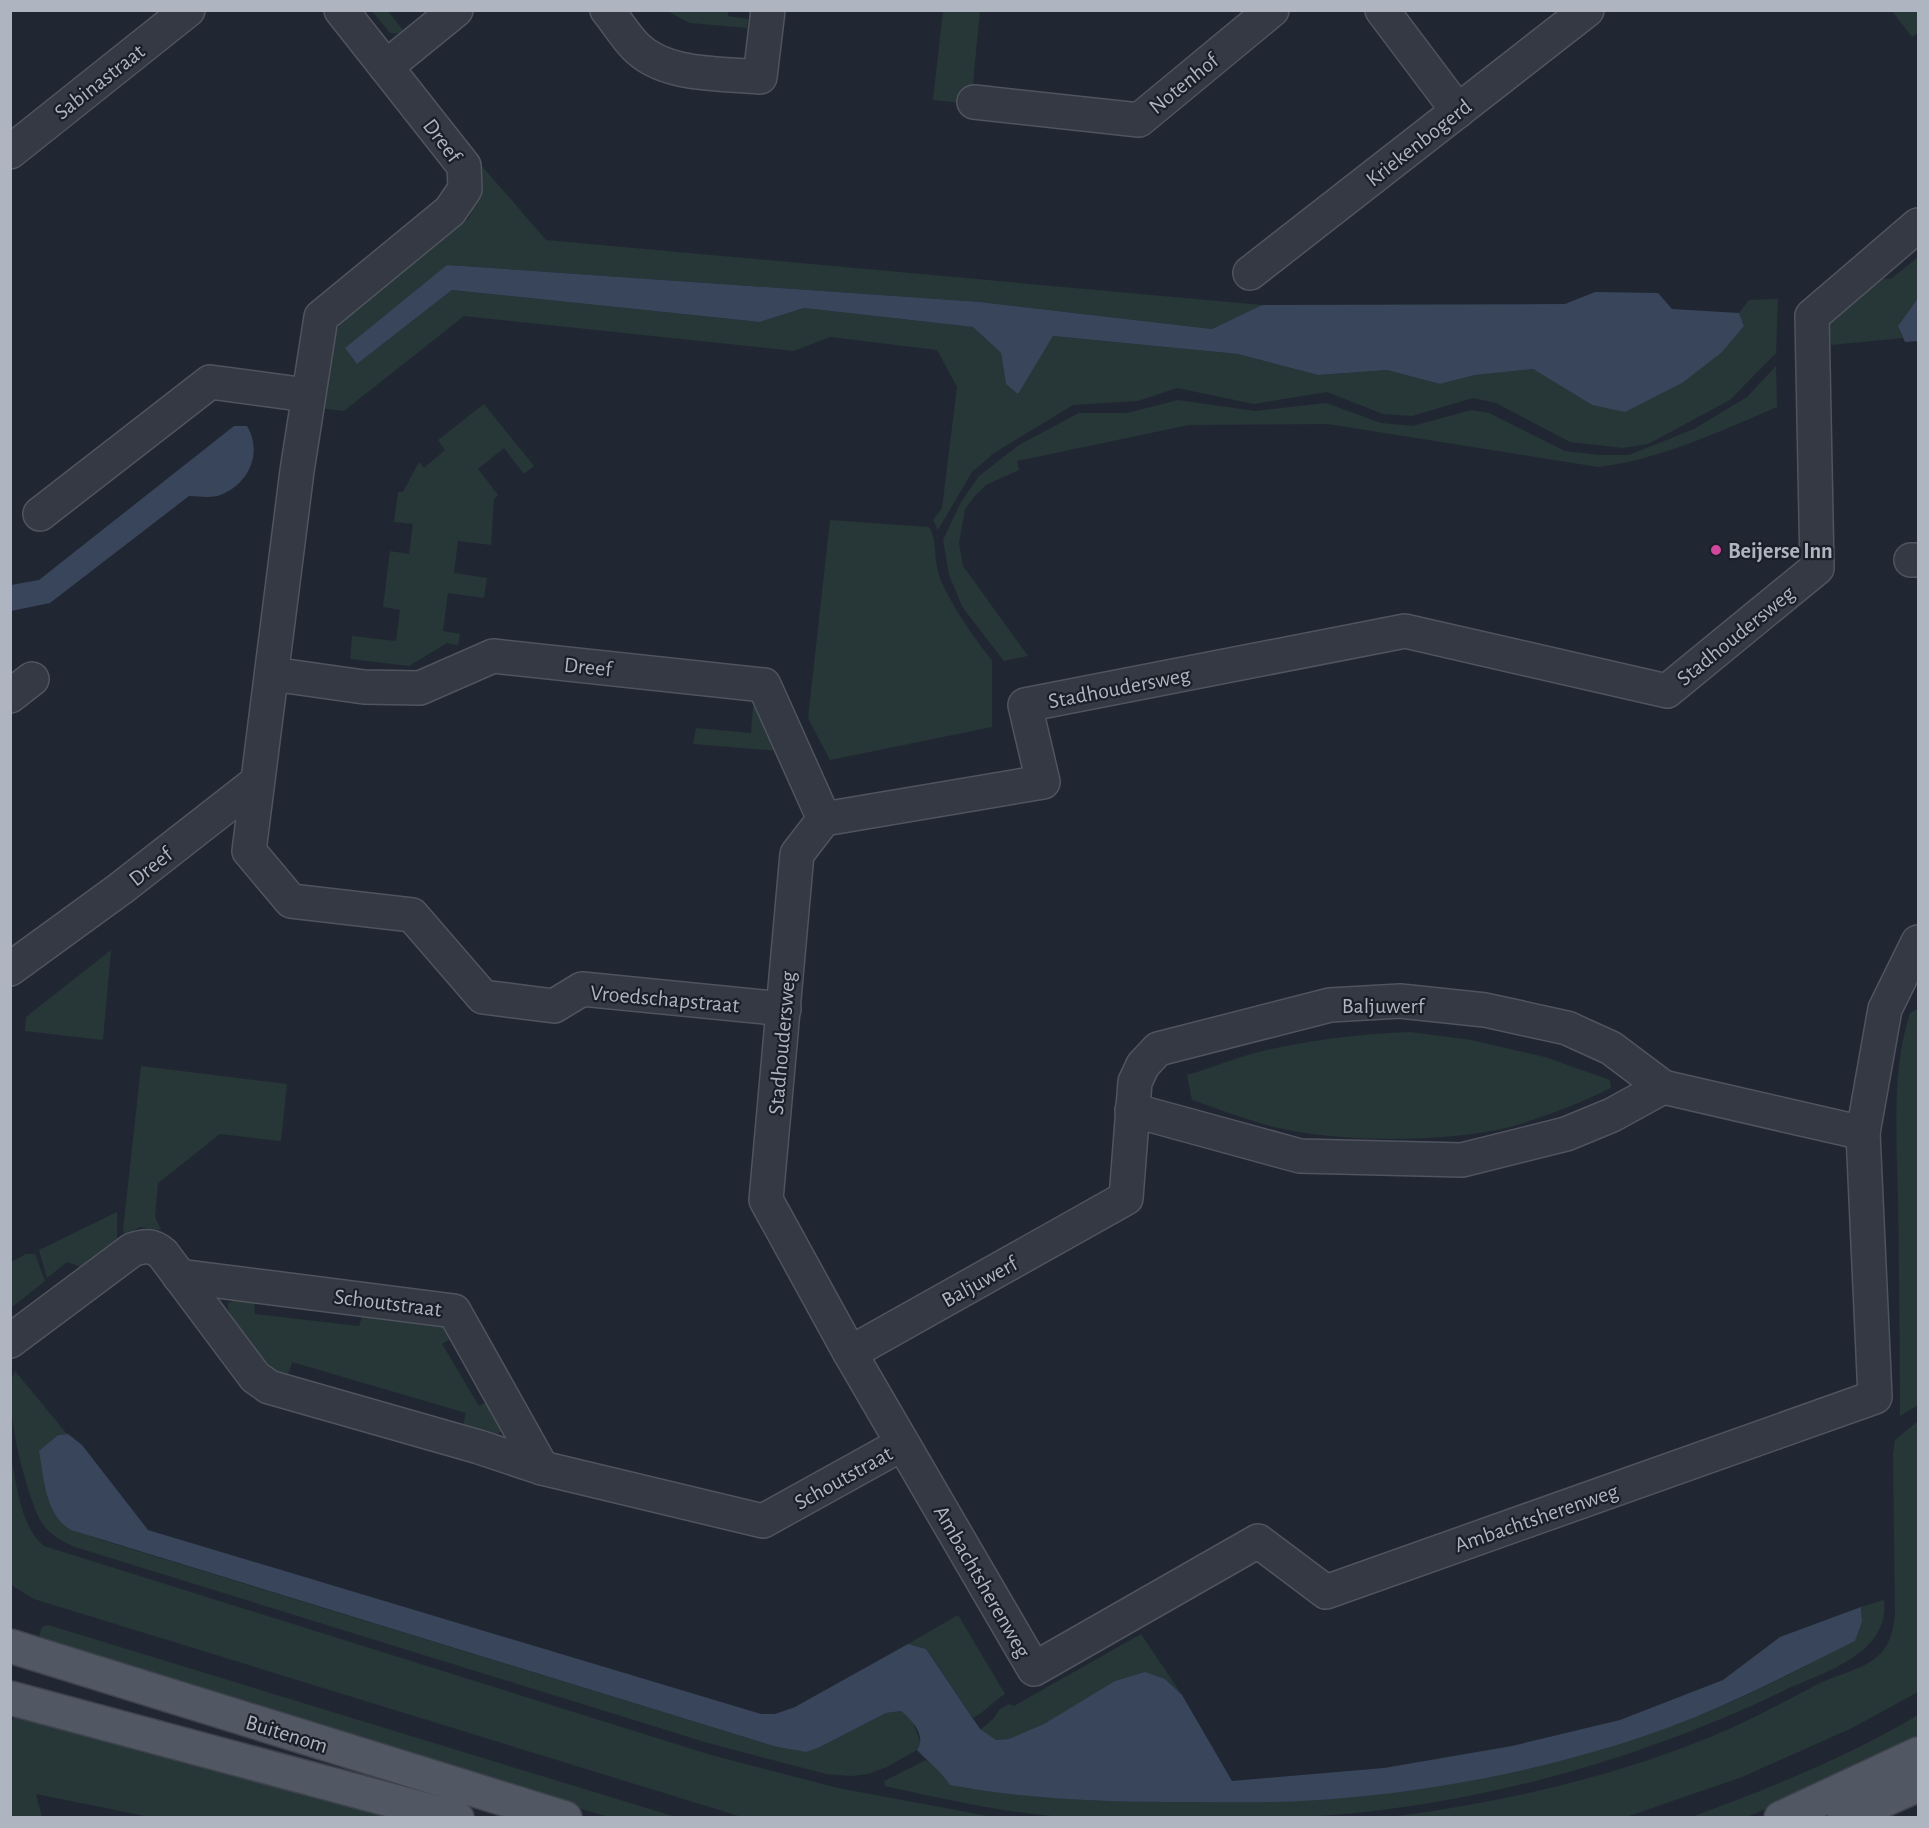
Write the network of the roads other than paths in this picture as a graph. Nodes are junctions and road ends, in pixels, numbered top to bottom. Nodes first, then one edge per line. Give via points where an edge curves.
1 (188, 10) edge
2 (341, 10) edge
3 (456, 10) edge
4 (607, 10) edge
5 (768, 10) edge
6 (1272, 10) edge
7 (1382, 10) edge
8 (1587, 10) edge
9 (386, 67) junction
10 (974, 102) dead end
11 (1458, 111) junction
12 (10, 152) edge
13 (1918, 225) edge
14 (1250, 273) dead end
15 (308, 394) junction
16 (40, 514) dead end
17 (272, 674) junction
18 (257, 782) junction
19 (824, 819) junction
20 (1918, 942) edge
21 (10, 969) edge
22 (784, 1009) junction
23 (1663, 1086) junction
24 (1132, 1110) junction
25 (1863, 1133) junction
26 (178, 1276) junction
27 (10, 1341) edge
28 (850, 1353) junction
29 (902, 1444) junction
30 (542, 1468) junction
31 (10, 1646) edge
32 (10, 1698) edge
33 (1918, 1754) edge
34 (1918, 1785) edge
35 (457, 1818) edge
36 (565, 1818) edge
37 (1781, 1818) edge
38 (1844, 1818) edge

1 - 12 street, Sabinastraat
2 - 9 street
3 - 9 street
4 - 5 street via 637,48 660,63 690,70 760,76
6 - 10 street, Notenhof via 1138,120
7 - 11 street
8 - 11 street, Kriekenbogerd
9 - 15 street, Dreef via 464,166 465,189 450,210 321,318
11 - 14 street, Kriekenbogerd
13 - 19 street, Stadhoudersweg via 1812,316 1816,568 1667,691 1406,631 1025,705 1043,782
15 - 16 street via 210,382
15 - 17 street, Dreef
17 - 18 street, Dreef
17 - 19 street, Dreef via 364,687 420,688 493,656 764,685
18 - 21 street, Dreef
18 - 22 street, Vroedschapstraat via 249,851 291,902 412,915 483,997 554,1006 582,989
19 - 22 street, Stadhoudersweg via 797,854
20 - 25 street, Ambachtsherenweg via 1885,1009
22 - 28 street, Stadhoudersweg via 766,1200
23 - 24 street via 1612,1115 1566,1134 1462,1160 1300,1156
23 - 24 street, Baljuwerf via 1611,1048 1567,1028 1485,1010 1400,1001 1330,1005 1158,1049 1143,1065 1135,1082
23 - 25 street, Baljuwerf
24 - 28 street, Baljuwerf via 1126,1198
25 - 29 street, Ambachtsherenweg via 1875,1397 1326,1592 1258,1541 1034,1669
26 - 27 street, Schoutstraat via 155,1247 132,1250
26 - 30 street, Schoutstraat via 255,1377 269,1387
26 - 30 street, Schoutstraat via 454,1311
28 - 29 street, Stadhoudersweg
29 - 30 street, Schoutstraat via 763,1521
31 - 36 main road, Buitenom
32 - 35 main road, Buitenom
33 - 37 main road
34 - 38 main road

